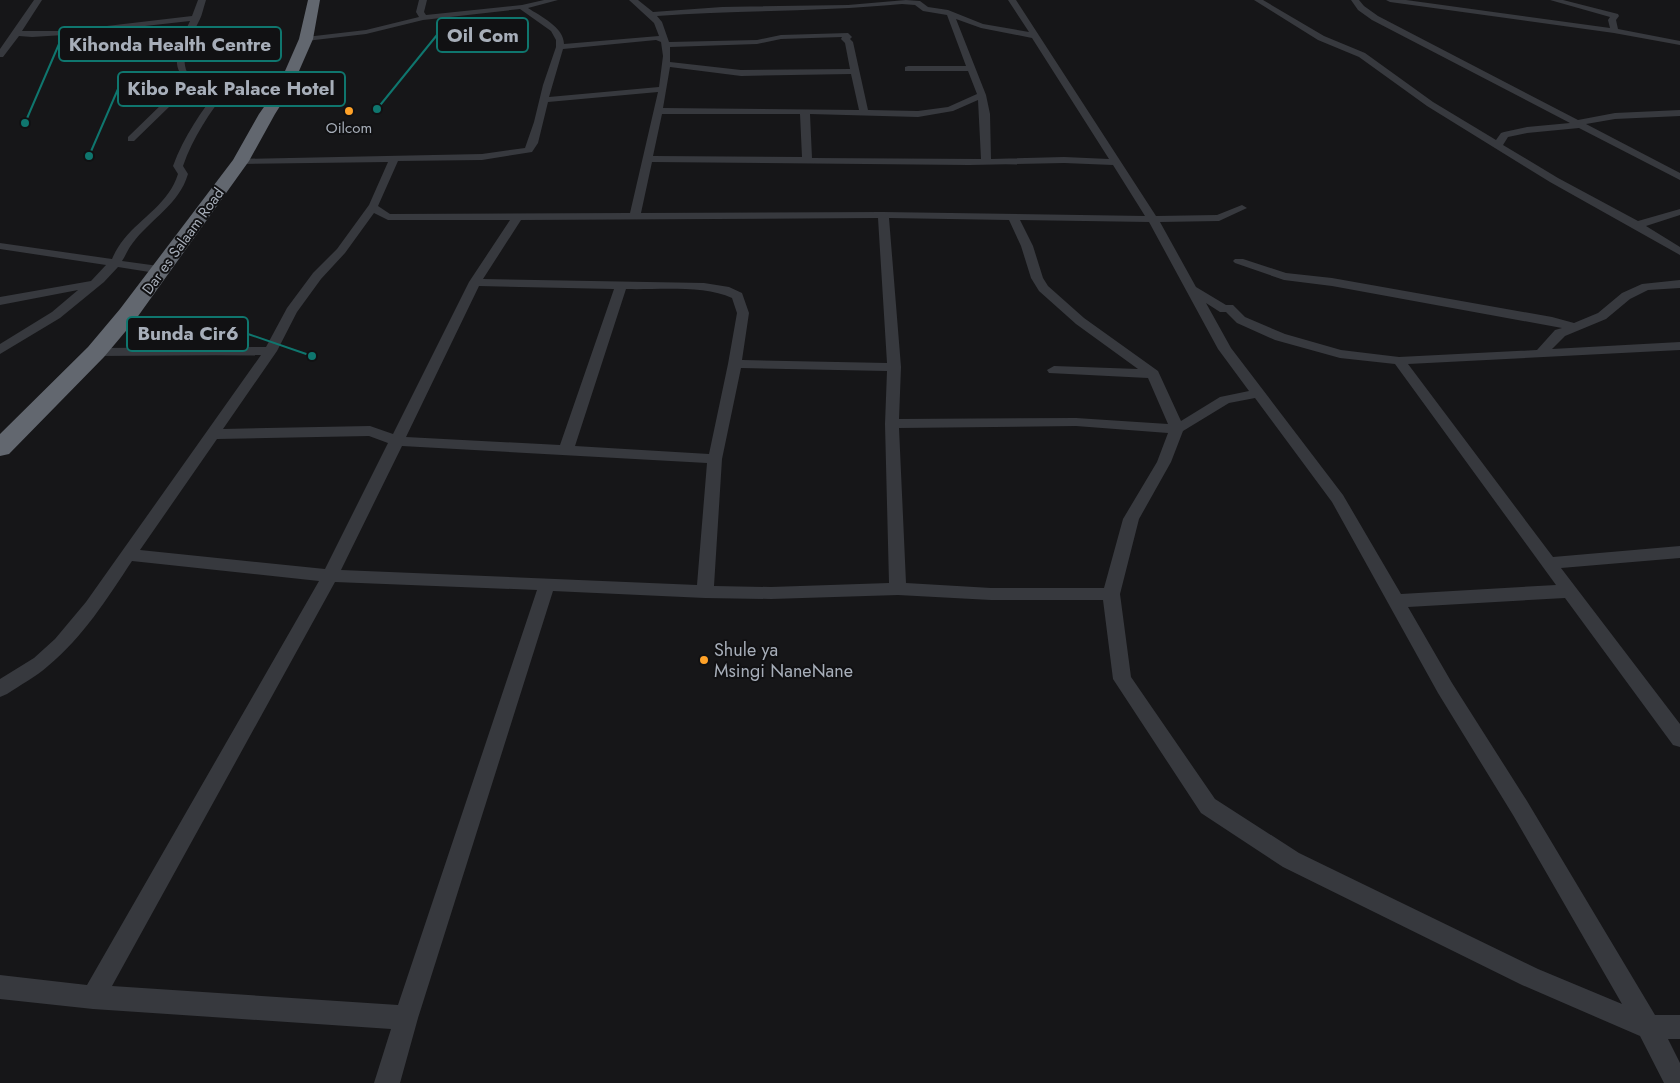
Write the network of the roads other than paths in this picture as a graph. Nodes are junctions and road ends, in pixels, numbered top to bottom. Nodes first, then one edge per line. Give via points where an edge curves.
1 (38, 0) edge
2 (202, 0) edge
3 (314, 0) edge
4 (423, 0) edge
5 (554, 0) edge
6 (633, 0) edge
7 (766, 0) edge
8 (1012, 0) edge
9 (1258, 0) edge
10 (1355, 0) edge
11 (1390, 0) edge
12 (1557, 0) edge
13 (847, 3) edge
14 (522, 8) junction
15 (770, 8) junction
16 (652, 14) junction
17 (950, 14) junction
18 (197, 18) junction
19 (424, 18) junction
20 (1614, 31) junction
21 (17, 33) junction
22 (1035, 36) junction
23 (306, 39) junction
24 (665, 43) junction
25 (1680, 43) edge
26 (560, 47) junction
27 (0, 55) edge
28 (667, 64) junction
29 (972, 68) junction
30 (908, 69) dead end
31 (855, 71) junction
32 (199, 80) junction
33 (227, 84) junction
34 (285, 87) junction
35 (663, 90) junction
36 (982, 94) junction
37 (543, 100) junction
38 (658, 111) junction
39 (805, 111) junction
40 (864, 112) junction
41 (1680, 113) edge
42 (1579, 124) junction
43 (131, 139) dead end
44 (1498, 145) junction
45 (394, 159) junction
46 (647, 159) junction
47 (807, 159) junction
48 (241, 161) junction
49 (986, 162) junction
50 (1114, 162) junction
51 (1680, 177) edge
52 (372, 207) junction
53 (1242, 208) dead end
54 (1680, 212) edge
55 (518, 216) junction
56 (635, 216) junction
57 (883, 216) junction
58 (1013, 218) junction
59 (1153, 219) junction
60 (1637, 225) junction
61 (0, 246) edge
62 (1680, 252) edge
63 (1240, 261) dead end
64 (115, 264) junction
65 (162, 270) junction
66 (475, 282) junction
67 (94, 284) junction
68 (1680, 284) edge
69 (621, 286) junction
70 (1190, 288) junction
71 (0, 300) edge
72 (1574, 327) junction
73 (1680, 346) edge
74 (0, 350) edge
75 (270, 351) junction
76 (96, 352) junction
77 (1541, 353) junction
78 (1399, 361) junction
79 (735, 364) junction
80 (894, 367) junction
81 (1054, 370) dead end
82 (1153, 374) junction
83 (1260, 393) junction
84 (892, 424) junction
85 (1177, 429) junction
86 (213, 434) junction
87 (398, 441) junction
88 (0, 448) edge
89 (566, 450) junction
90 (715, 460) junction
91 (1680, 552) edge
92 (128, 555) junction
93 (1548, 563) junction
94 (330, 576) junction
95 (547, 584) junction
96 (898, 589) junction
97 (1569, 591) junction
98 (705, 592) junction
99 (1111, 594) junction
100 (1394, 601) junction
101 (0, 689) edge
102 (1680, 739) edge
103 (0, 987) edge
104 (93, 997) junction
105 (406, 1018) junction
106 (1680, 1027) edge
107 (1649, 1028) junction
108 (387, 1083) edge
109 (1678, 1083) edge

1 - 21 street
2 - 18 street
3 - 23 highway, Dar es Salaam Road
4 - 19 street via 420,12
5 - 14 street
6 - 16 street
7 - 15 street
8 - 22 street
9 - 44 street via 1321,38 1362,55 1430,104
10 - 42 street via 1375,18
11 - 20 street
12 - 20 street via 1615,16 1612,20
13 - 15 street via 820,11
13 - 17 street via 917,3 926,9
14 - 19 street
14 - 26 street via 554,30
15 - 16 street
16 - 24 street
17 - 22 street via 980,26
17 - 29 street
18 - 21 street via 54,34
18 - 32 street via 184,47 181,70 188,77
19 - 23 street via 366,32
20 - 25 street
21 - 27 street
22 - 50 street via 1081,104
23 - 34 highway, Dar es Salaam Road
24 - 26 street via 656,38
24 - 28 street
24 - 31 street via 757,42 820,32 848,37 845,39 849,42
26 - 37 street
28 - 31 street via 741,73
28 - 35 street
29 - 30 street
29 - 36 street
31 - 40 street
32 - 33 street
32 - 43 street via 167,104
33 - 34 street
33 - 64 street via 182,154 178,166 183,174 180,184 171,198 128,241
34 - 48 highway, Dar es Salaam Road
35 - 37 street
35 - 38 street
36 - 40 street via 950,109 930,114
36 - 49 street
37 - 45 street via 535,137 528,150 482,157
38 - 39 street
38 - 46 street
39 - 40 street
39 - 47 street
41 - 42 street via 1615,116
42 - 44 street via 1504,135
42 - 51 street
44 - 60 street
45 - 48 street
45 - 52 street
46 - 47 street
46 - 56 street
47 - 49 street
48 - 65 highway, Dar es Salaam Road
49 - 50 street
50 - 59 street
52 - 55 street via 388,216
52 - 75 street via 342,251 291,311
53 - 59 street via 1219,218
54 - 60 street
55 - 56 street
55 - 66 street
56 - 57 street
57 - 58 street
57 - 80 street
58 - 59 street
58 - 82 street via 1043,288 1080,321
59 - 70 street
60 - 62 street
61 - 64 street
63 - 72 street via 1284,276
64 - 65 street
64 - 67 street
65 - 76 highway, Dar es Salaam Road
66 - 69 street
66 - 87 street
67 - 71 street
67 - 74 street via 56,315
68 - 72 street via 1646,287 1626,296 1602,316
69 - 79 street via 709,288 738,296 743,313
69 - 89 street
70 - 78 street via 1224,309 1229,308 1242,320 1280,337 1340,354
70 - 83 street via 1225,349
72 - 77 street via 1560,333
73 - 77 street
75 - 76 street
75 - 86 street
76 - 88 highway, Dar es Salaam Road
77 - 78 street
78 - 93 street
79 - 80 street
79 - 90 street
80 - 84 street
81 - 82 street
82 - 85 street
83 - 85 street via 1225,400
83 - 100 street via 1338,499
84 - 85 street via 1076,422
84 - 96 street
85 - 99 street via 1164,462 1131,519
86 - 87 street via 370,431
86 - 92 street
87 - 89 street
87 - 94 street
89 - 90 street
90 - 98 street
91 - 93 street
92 - 94 street
92 - 101 street via 92,608 61,644 40,664
93 - 97 street
94 - 95 street
94 - 104 street
95 - 98 street
95 - 105 street
96 - 98 street
96 - 99 street via 991,594
97 - 100 street
97 - 102 street
99 - 107 street via 1122,678 1208,806 1291,860 1530,977
100 - 107 street
103 - 104 street
104 - 105 street
105 - 108 street
106 - 107 street
107 - 109 street

